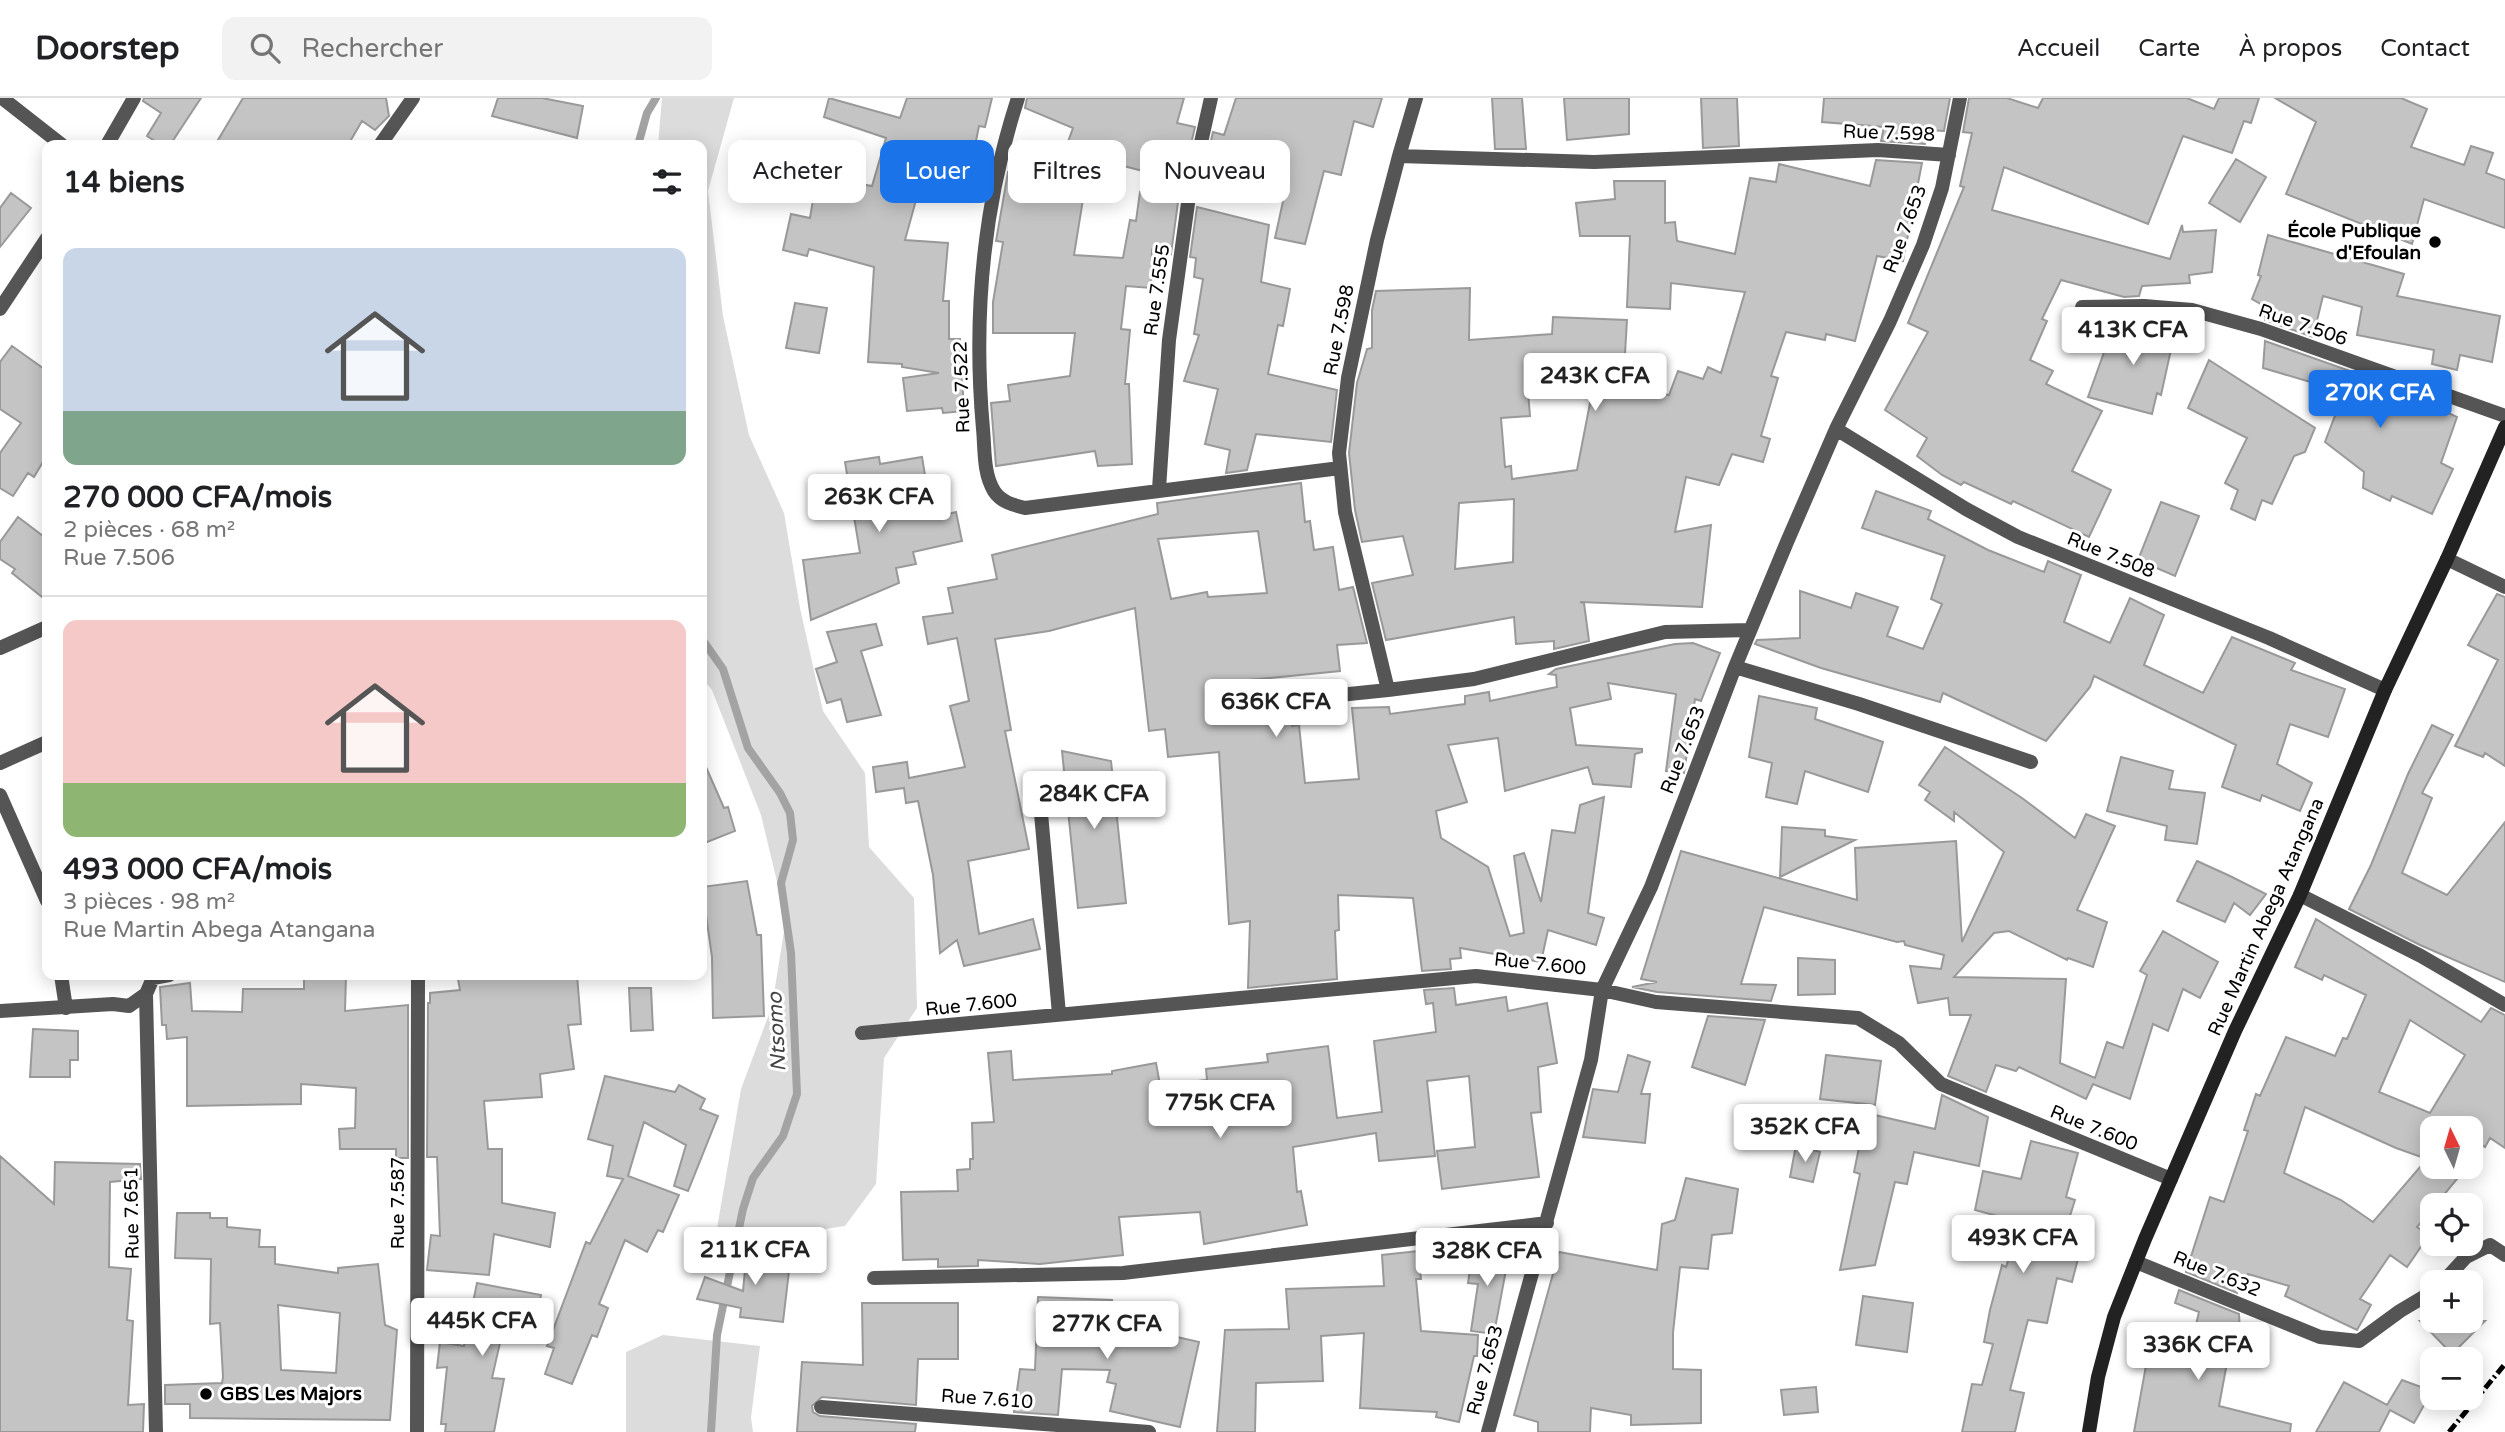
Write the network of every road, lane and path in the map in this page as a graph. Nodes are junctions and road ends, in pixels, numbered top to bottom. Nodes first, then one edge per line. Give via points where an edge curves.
1 (2, 98) edge
2 (134, 98) edge
3 (413, 98) edge
4 (1018, 98) edge
5 (1211, 98) edge
6 (1416, 98) edge
7 (1960, 98) edge
8 (56, 140) edge
9 (110, 140) edge
10 (384, 140) edge
11 (1949, 155) junction
12 (1399, 156) junction
13 (42, 246) edge
14 (2082, 307) dead end
15 (0, 309) edge
16 (2505, 416) edge
17 (2505, 427) edge
18 (1836, 429) junction
19 (1340, 468) junction
20 (1159, 489) junction
21 (2447, 559) junction
22 (2505, 587) edge
23 (42, 629) edge
24 (1750, 630) junction
25 (0, 648) edge
26 (1735, 667) junction
27 (1388, 690) junction
28 (2385, 690) junction
29 (1281, 701) dead end
30 (42, 744) edge
31 (2031, 762) dead end
32 (0, 764) edge
33 (1038, 780) dead end
34 (0, 795) edge
35 (42, 890) edge
36 (2300, 895) junction
37 (62, 980) edge
38 (152, 980) edge
39 (418, 980) edge
40 (1602, 990) junction
41 (146, 993) junction
42 (2505, 1005) edge
43 (66, 1008) junction
44 (0, 1011) edge
45 (1059, 1014) junction
46 (862, 1033) dead end
47 (2171, 1180) junction
48 (1546, 1223) junction
49 (2505, 1255) edge
50 (2136, 1262) junction
51 (2454, 1270) edge
52 (874, 1278) dead end
53 (2420, 1299) edge
54 (821, 1408) dead end
55 (156, 1432) edge
56 (417, 1432) edge
57 (1149, 1432) edge
58 (1488, 1432) edge
59 (2089, 1432) edge

1 - 8 street
2 - 9 street
3 - 10 street
4 - 20 street, Rue 7.522 via 1001,149 983,258 978,371 987,476 1005,503 1025,508
5 - 20 street, Rue 7.555 via 1189,196 1171,327
6 - 12 street
7 - 11 street, Rue 7.653
11 - 12 street, Rue 7.598 via 1878,150 1594,162
11 - 18 street, Rue 7.653 via 1923,245
12 - 19 street, Rue 7.598 via 1348,378 1340,423
13 - 15 street
14 - 16 street, Rue 7.506 via 2192,310 2261,329
17 - 21 main road, Rue Martin Abega Atangana
18 - 24 street, Rue 7.653
18 - 28 street, Rue 7.508 via 2018,537
19 - 20 street, Rue 7.522
19 - 27 street, Rue 7.598 via 1345,513
21 - 22 street
21 - 28 main road, Rue Martin Abega Atangana
23 - 25 street
24 - 26 street, Rue 7.653
24 - 27 street via 1664,632 1474,679
26 - 31 street
26 - 40 street, Rue 7.653 via 1651,887
27 - 29 street
28 - 36 main road, Rue Martin Abega Atangana
30 - 32 street
33 - 45 street
34 - 35 street
36 - 42 street
36 - 47 main road, Rue Martin Abega Atangana
37 - 43 street
38 - 41 street
39 - 56 street, Rue 7.587
40 - 45 street, Rue 7.600 via 1476,976
40 - 47 street, Rue 7.600 via 1656,1002 1858,1018 1899,1043 1941,1084
40 - 48 street, Rue 7.653 via 1591,1060
41 - 43 street via 129,1006
41 - 55 street, Rue 7.651
43 - 44 street
45 - 46 street, Rue 7.600
47 - 50 main road, Rue Martin Abega Atangana
48 - 52 street via 1123,1273
48 - 58 street, Rue 7.653
49 - 51 street via 2490,1245
50 - 53 street, Rue 7.632 via 2320,1337 2359,1341
50 - 59 main road, Rue Martin Abega Atangana via 2115,1317
54 - 57 street, Rue 7.610

